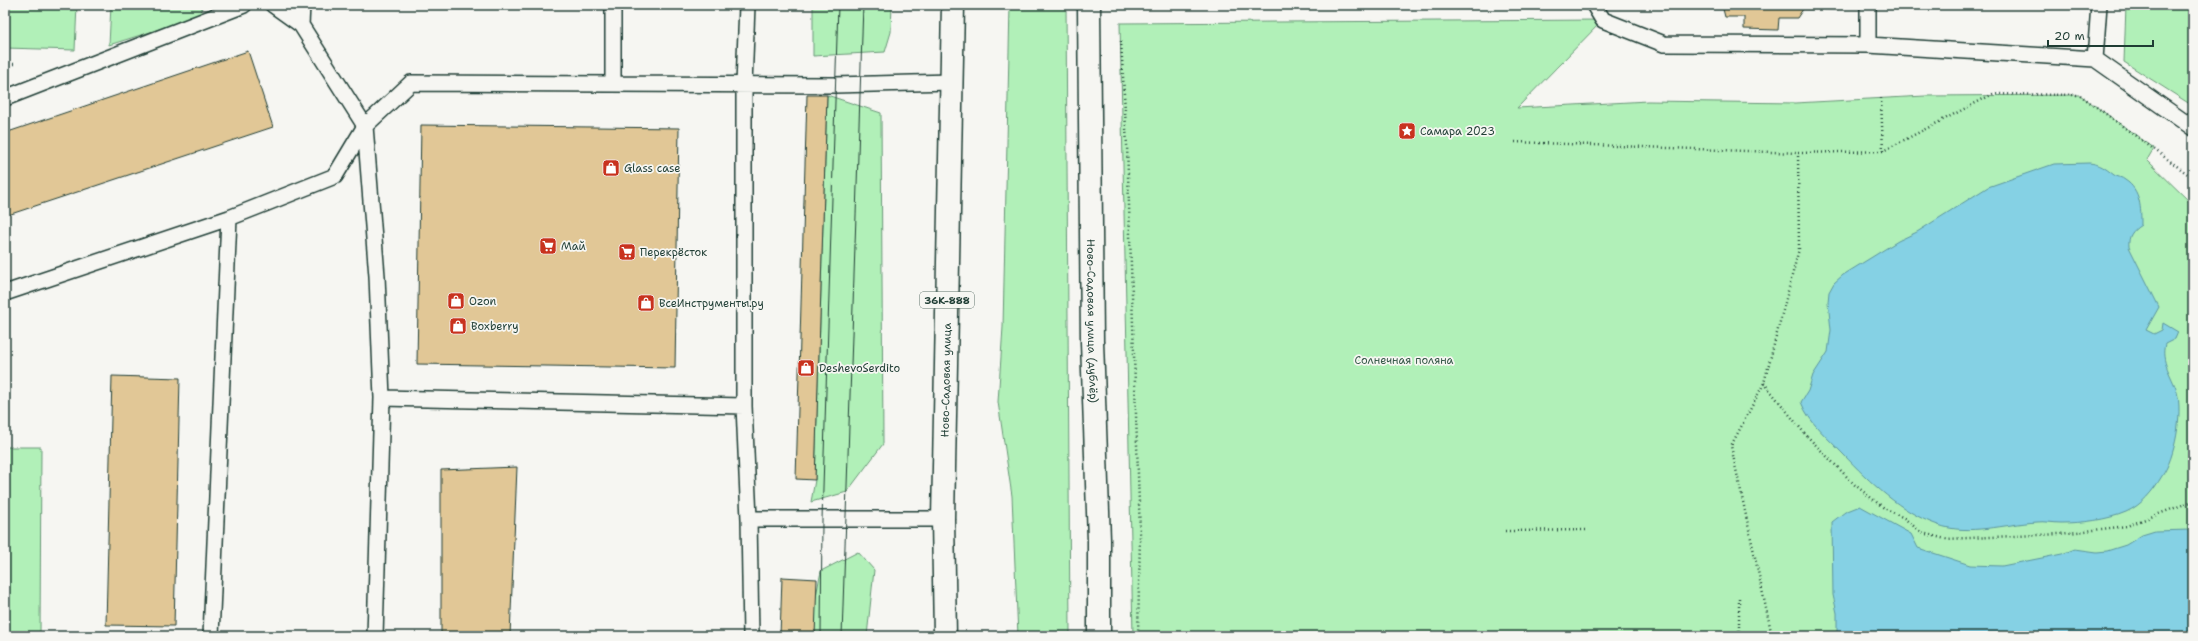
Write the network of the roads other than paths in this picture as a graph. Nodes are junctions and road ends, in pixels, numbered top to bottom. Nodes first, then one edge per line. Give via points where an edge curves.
1 (244, 5) edge
2 (273, 5) edge
3 (302, 5) edge
4 (613, 5) edge
5 (747, 5) edge
6 (953, 5) edge
7 (1089, 5) edge
8 (1594, 5) edge
9 (1868, 5) edge
10 (2100, 5) edge
11 (301, 25) junction
12 (1868, 45) junction
13 (2095, 59) junction
14 (951, 82) junction
15 (613, 83) junction
16 (744, 85) junction
17 (5, 98) edge
18 (365, 126) junction
19 (2193, 128) edge
20 (228, 218) junction
21 (5, 293) edge
22 (382, 398) junction
23 (744, 406) junction
24 (749, 519) junction
25 (943, 519) junction
26 (211, 636) edge
27 (375, 636) edge
28 (751, 636) edge
29 (944, 636) edge
30 (1099, 636) edge

1 - 17 lane
2 - 11 lane
3 - 11 lane
4 - 15 lane
5 - 16 lane
6 - 14 main road, Ново-Садовая улица / 36К-888
7 - 30 main road, Ново-Садовая улица (дублёр) via 1092,342 1099,540
8 - 12 lane via 1604,20 1664,44
9 - 12 lane
10 - 13 lane
11 - 18 lane
12 - 13 lane
13 - 19 lane
14 - 16 lane via 835,86
14 - 25 main road, Ново-Садовая улица / 36К-888
15 - 16 lane
15 - 18 lane via 411,83
16 - 23 lane
18 - 20 lane via 336,176
18 - 22 lane via 377,276
20 - 21 lane
20 - 26 lane
22 - 23 lane
22 - 27 lane
23 - 24 lane
24 - 25 lane
24 - 28 lane
25 - 29 main road, Ново-Садовая улица / 36К-888

